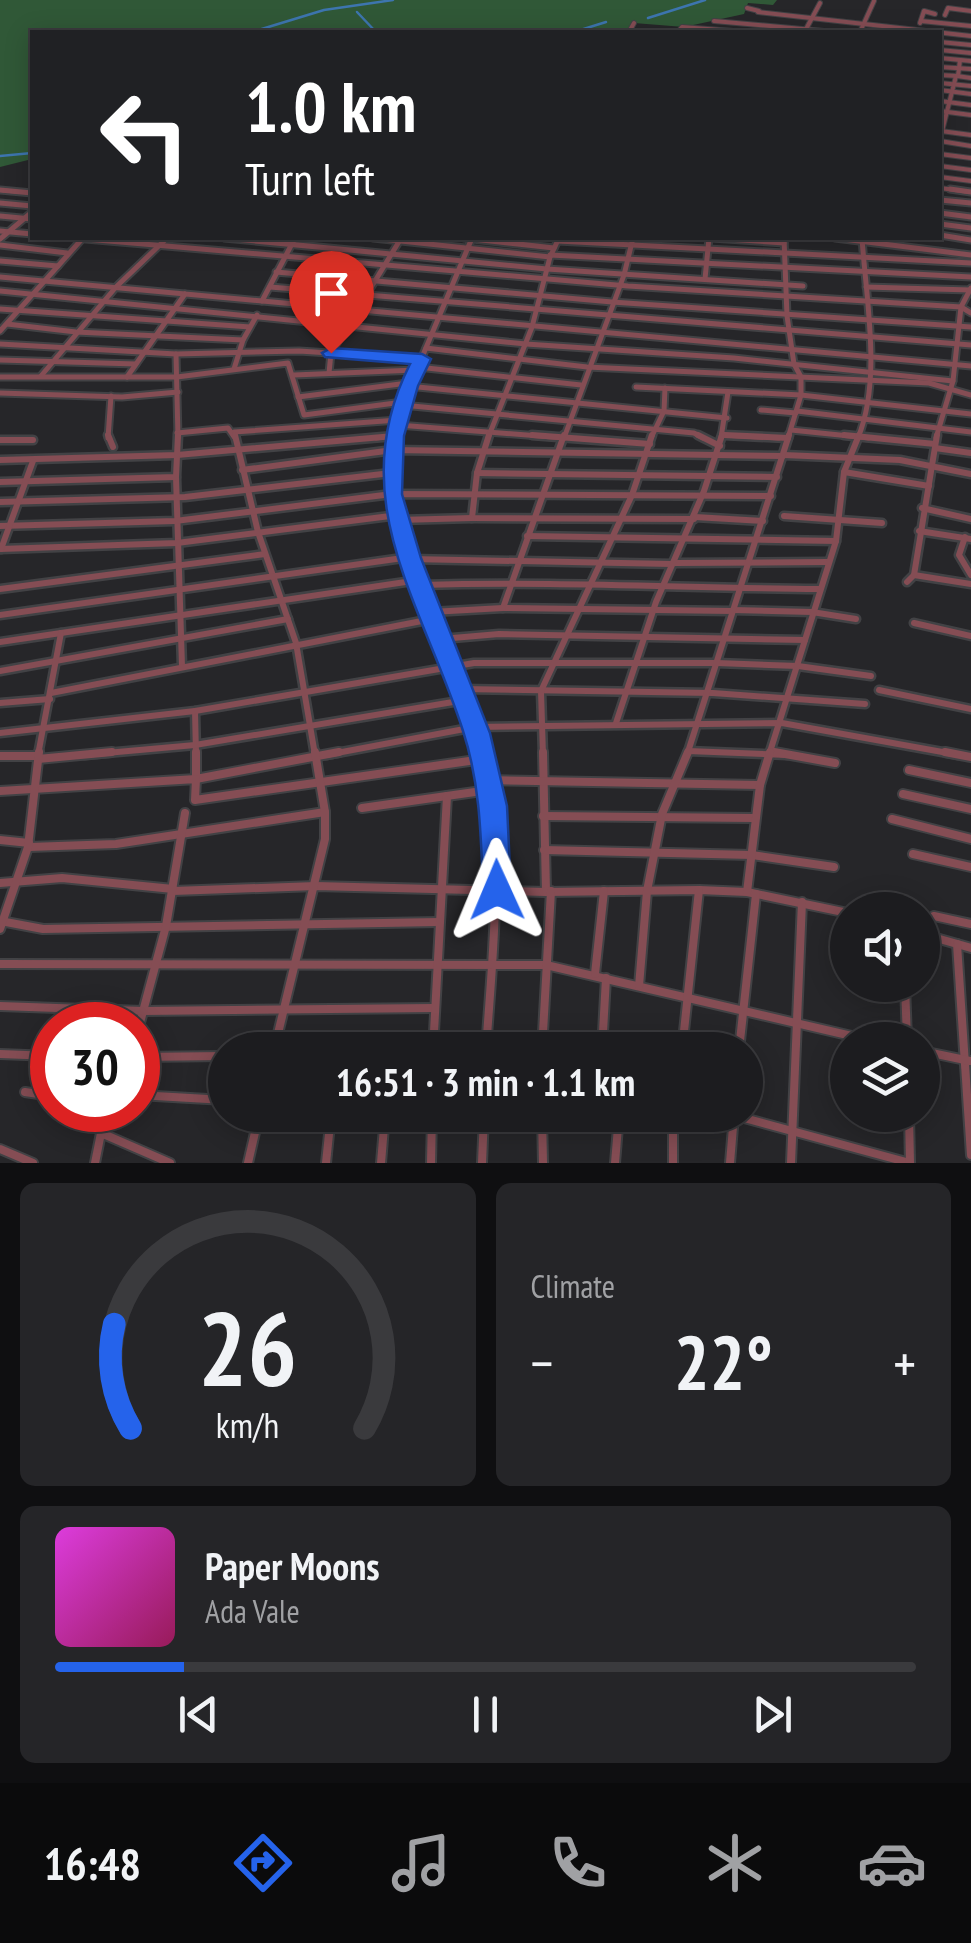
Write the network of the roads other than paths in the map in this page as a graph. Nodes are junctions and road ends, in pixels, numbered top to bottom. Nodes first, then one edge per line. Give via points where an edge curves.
1 (874, 1) edge
2 (820, 3) dead end
3 (760, 4) dead end
4 (746, 8) dead end
5 (971, 11) edge
6 (759, 12) junction
7 (935, 14) dead end
8 (944, 15) dead end
9 (811, 18) junction
10 (714, 21) dead end
11 (921, 21) junction
12 (634, 24) dead end
13 (863, 24) junction
14 (753, 25) junction
15 (631, 30) edge
16 (681, 30) edge
17 (715, 30) edge
18 (749, 30) edge
19 (796, 30) edge
20 (805, 30) edge
21 (861, 30) edge
22 (908, 30) edge
23 (916, 30) edge
24 (942, 31) edge
25 (970, 32) edge
26 (942, 42) edge
27 (964, 44) junction
28 (971, 46) edge
29 (942, 50) edge
30 (971, 53) edge
31 (942, 58) edge
32 (960, 60) junction
33 (971, 61) edge
34 (942, 66) edge
35 (960, 68) junction
36 (971, 69) edge
37 (942, 75) edge
38 (957, 76) junction
39 (971, 78) edge
40 (971, 86) edge
41 (942, 87) edge
42 (953, 88) junction
43 (971, 94) edge
44 (942, 100) edge
45 (949, 102) junction
46 (971, 104) edge
47 (943, 111) edge
48 (971, 114) edge
49 (942, 131) edge
50 (971, 135) edge
51 (942, 140) edge
52 (971, 146) edge
53 (942, 154) edge
54 (971, 158) edge
55 (942, 166) edge
56 (971, 170) edge
57 (942, 177) edge
58 (971, 181) edge
59 (942, 188) edge
60 (0, 190) edge
61 (971, 192) edge
62 (30, 193) edge
63 (942, 200) edge
64 (0, 203) edge
65 (971, 203) edge
66 (942, 213) edge
67 (30, 214) edge
68 (30, 214) edge
69 (30, 215) edge
70 (0, 216) edge
71 (971, 217) edge
72 (942, 224) edge
73 (971, 228) edge
74 (0, 231) edge
75 (8, 232) junction
76 (30, 234) edge
77 (942, 235) edge
78 (81, 240) edge
79 (104, 240) edge
80 (165, 240) edge
81 (227, 240) edge
82 (399, 240) edge
83 (429, 240) edge
84 (471, 240) edge
85 (488, 240) edge
86 (633, 240) edge
87 (710, 240) edge
88 (784, 240) edge
89 (862, 240) edge
90 (867, 240) edge
91 (898, 240) edge
92 (971, 240) edge
93 (293, 241) edge
94 (0, 242) edge
95 (158, 245) junction
96 (630, 246) junction
97 (897, 246) junction
98 (467, 248) junction
99 (554, 248) edge
100 (220, 251) junction
101 (708, 251) junction
102 (68, 254) junction
103 (391, 254) junction
104 (784, 255) junction
105 (971, 255) edge
106 (283, 258) junction
107 (863, 258) junction
108 (462, 261) junction
109 (0, 262) edge
110 (628, 262) junction
111 (971, 263) edge
112 (58, 266) junction
113 (708, 266) junction
114 (382, 268) junction
115 (547, 269) junction
116 (784, 270) junction
117 (276, 272) junction
118 (624, 273) junction
119 (456, 274) junction
120 (865, 274) junction
121 (0, 276) edge
122 (971, 278) edge
123 (705, 279) junction
124 (48, 280) junction
125 (375, 282) junction
126 (544, 282) junction
127 (785, 284) junction
128 (270, 286) junction
129 (803, 286) dead end
130 (116, 287) junction
131 (866, 287) junction
132 (618, 288) junction
133 (450, 289) junction
134 (971, 289) edge
135 (0, 291) edge
136 (186, 292) junction
137 (37, 294) junction
138 (368, 296) junction
139 (540, 296) junction
140 (787, 300) junction
141 (262, 301) dead end
142 (103, 302) junction
143 (612, 302) junction
144 (867, 303) junction
145 (443, 304) junction
146 (961, 307) junction
147 (174, 308) junction
148 (0, 309) edge
149 (22, 310) junction
150 (359, 310) junction
151 (535, 312) junction
152 (971, 313) edge
153 (91, 316) junction
154 (257, 316) junction
155 (606, 316) junction
156 (788, 316) junction
157 (437, 318) junction
158 (868, 320) junction
159 (164, 321) junction
160 (350, 324) junction
161 (959, 326) junction
162 (3, 327) edge
163 (250, 327) junction
164 (532, 327) junction
165 (971, 328) edge
166 (76, 332) junction
167 (432, 332) junction
168 (791, 332) junction
169 (601, 333) junction
170 (152, 337) junction
171 (243, 340) junction
172 (869, 340) junction
173 (0, 344) edge
174 (526, 344) junction
175 (971, 344) edge
176 (956, 347) junction
177 (62, 348) junction
178 (426, 348) junction
179 (794, 348) junction
180 (594, 350) junction
181 (142, 352) junction
182 (334, 353) junction
183 (176, 354) junction
184 (237, 354) junction
185 (674, 354) junction
186 (870, 355) junction
187 (0, 360) edge
188 (518, 361) junction
189 (49, 362) junction
190 (136, 364) junction
191 (794, 364) junction
192 (955, 364) junction
193 (419, 365) junction
194 (971, 366) edge
195 (587, 367) junction
196 (234, 369) junction
197 (672, 370) junction
198 (867, 371) junction
199 (329, 373) junction
200 (746, 374) junction
201 (294, 375) junction
202 (0, 377) edge
203 (127, 377) junction
204 (177, 377) junction
205 (801, 377) junction
206 (40, 378) junction
207 (510, 379) junction
208 (953, 381) junction
209 (868, 383) junction
210 (409, 385) junction
211 (581, 385) junction
212 (636, 386) dead end
213 (664, 388) junction
214 (950, 391) junction
215 (178, 392) junction
216 (728, 392) junction
217 (747, 392) junction
218 (0, 394) edge
219 (801, 395) junction
220 (971, 395) edge
221 (110, 396) junction
222 (504, 396) junction
223 (298, 397) junction
224 (869, 400) junction
225 (575, 402) junction
226 (402, 404) junction
227 (942, 409) junction
228 (761, 410) dead end
229 (664, 411) junction
230 (796, 412) junction
231 (496, 413) junction
232 (971, 414) edge
233 (727, 418) junction
234 (866, 418) junction
235 (570, 419) junction
236 (398, 423) junction
237 (940, 426) junction
238 (656, 430) junction
239 (234, 432) junction
240 (491, 432) junction
241 (971, 432) edge
242 (177, 433) junction
243 (722, 434) junction
244 (789, 434) junction
245 (394, 436) junction
246 (564, 437) junction
247 (856, 438) junction
248 (0, 440) edge
249 (32, 440) dead end
250 (650, 444) junction
251 (935, 446) junction
252 (113, 447) dead end
253 (236, 449) junction
254 (393, 450) junction
255 (719, 450) junction
256 (485, 453) junction
257 (971, 454) edge
258 (177, 455) junction
259 (554, 456) junction
260 (642, 456) junction
261 (783, 456) junction
262 (850, 456) junction
263 (0, 460) edge
264 (33, 462) junction
265 (932, 466) junction
266 (242, 470) junction
267 (844, 472) junction
268 (392, 473) junction
269 (477, 474) junction
270 (971, 474) edge
271 (548, 475) junction
272 (707, 475) junction
273 (176, 476) junction
274 (636, 476) junction
275 (778, 477) junction
276 (0, 482) edge
277 (24, 483) junction
278 (929, 486) junction
279 (247, 491) junction
280 (476, 493) junction
281 (545, 493) junction
282 (392, 494) junction
283 (632, 495) junction
284 (771, 496) junction
285 (177, 497) junction
286 (699, 497) junction
287 (0, 502) edge
288 (17, 502) junction
289 (922, 508) junction
290 (252, 510) junction
291 (534, 516) junction
292 (784, 516) dead end
293 (621, 517) junction
294 (398, 518) junction
295 (472, 518) junction
296 (694, 518) junction
297 (839, 519) junction
298 (971, 519) edge
299 (176, 520) junction
300 (764, 521) junction
301 (882, 523) dead end
302 (4, 526) edge
303 (919, 531) junction
304 (258, 532) junction
305 (527, 536) junction
306 (611, 538) junction
307 (968, 538) edge
308 (686, 539) junction
309 (758, 540) junction
310 (836, 540) junction
311 (177, 543) junction
312 (0, 550) edge
313 (266, 554) junction
314 (410, 558) junction
315 (518, 559) junction
316 (599, 562) junction
317 (828, 562) junction
318 (673, 564) junction
319 (750, 564) junction
320 (178, 566) junction
321 (914, 575) junction
322 (971, 575) edge
323 (273, 576) junction
324 (512, 582) junction
325 (907, 582) dead end
326 (420, 583) junction
327 (971, 584) edge
328 (586, 587) junction
329 (663, 587) junction
330 (742, 587) junction
331 (0, 589) edge
332 (820, 589) junction
333 (180, 591) junction
334 (280, 598) junction
335 (503, 608) junction
336 (576, 610) junction
337 (654, 610) junction
338 (733, 610) junction
339 (812, 612) junction
340 (0, 615) edge
341 (432, 615) junction
342 (179, 616) junction
343 (288, 619) junction
344 (856, 619) dead end
345 (914, 623) dead end
346 (61, 633) junction
347 (564, 635) junction
348 (725, 636) junction
349 (971, 636) edge
350 (644, 638) junction
351 (180, 639) junction
352 (440, 639) junction
353 (806, 640) junction
354 (0, 642) edge
355 (296, 642) junction
356 (54, 662) junction
357 (555, 662) junction
358 (716, 662) junction
359 (636, 663) junction
360 (182, 666) junction
361 (453, 666) junction
362 (798, 666) junction
363 (0, 671) edge
364 (871, 676) dead end
365 (461, 690) junction
366 (879, 690) dead end
367 (709, 691) junction
368 (541, 692) junction
369 (626, 693) junction
370 (307, 694) junction
371 (790, 694) junction
372 (50, 696) junction
373 (466, 700) junction
374 (0, 703) edge
375 (865, 704) dead end
376 (971, 710) edge
377 (195, 711) junction
378 (700, 722) junction
379 (616, 723) junction
380 (782, 723) junction
381 (539, 724) junction
382 (312, 725) junction
383 (475, 727) junction
384 (42, 731) junction
385 (0, 734) edge
386 (195, 745) junction
387 (688, 751) junction
388 (772, 752) junction
389 (0, 756) edge
390 (38, 757) junction
391 (317, 758) junction
392 (971, 758) edge
393 (483, 759) junction
394 (835, 763) dead end
395 (909, 770) dead end
396 (196, 779) junction
397 (320, 780) junction
398 (485, 780) junction
399 (543, 782) junction
400 (673, 783) junction
401 (971, 783) edge
402 (760, 785) junction
403 (489, 790) junction
404 (0, 791) edge
405 (36, 792) junction
406 (902, 794) dead end
407 (447, 796) junction
408 (362, 808) dead end
409 (971, 809) edge
410 (325, 812) junction
411 (185, 813) dead end
412 (544, 816) junction
413 (754, 818) junction
414 (661, 819) junction
415 (892, 820) dead end
416 (184, 834) junction
417 (971, 838) edge
418 (0, 840) edge
419 (28, 845) junction
420 (544, 850) junction
421 (912, 854) dead end
422 (653, 855) junction
423 (752, 856) junction
424 (971, 867) edge
425 (834, 868) dead end
426 (0, 883) edge
427 (18, 883) junction
428 (316, 886) junction
429 (173, 890) junction
430 (444, 890) junction
431 (497, 890) junction
432 (699, 890) junction
433 (648, 891) junction
434 (548, 892) junction
435 (604, 892) junction
436 (752, 893) junction
437 (802, 902) junction
438 (830, 908) edge
439 (971, 916) edge
440 (940, 917) edge
441 (303, 922) junction
442 (439, 922) junction
443 (1, 924) edge
444 (970, 924) edge
445 (166, 926) junction
446 (940, 939) edge
447 (957, 944) junction
448 (971, 948) edge
449 (436, 962) junction
450 (0, 964) edge
451 (293, 964) junction
452 (491, 964) junction
453 (546, 965) junction
454 (156, 966) junction
455 (600, 976) junction
456 (639, 986) junction
457 (690, 1001) junction
458 (146, 1002) edge
459 (0, 1006) edge
460 (30, 1007) edge
461 (434, 1008) junction
462 (282, 1009) junction
463 (160, 1011) edge
464 (745, 1014) junction
465 (797, 1026) junction
466 (278, 1032) edge
467 (433, 1032) edge
468 (487, 1032) edge
469 (543, 1032) edge
470 (602, 1032) edge
471 (685, 1032) edge
472 (742, 1032) edge
473 (830, 1032) edge
474 (0, 1054) edge
475 (30, 1055) edge
476 (940, 1055) edge
477 (208, 1056) edge
478 (160, 1057) edge
479 (969, 1061) edge
480 (25, 1092) dead end
481 (30, 1093) edge
482 (160, 1096) edge
483 (208, 1099) edge
484 (763, 1123) edge
485 (790, 1131) junction
486 (255, 1132) edge
487 (329, 1132) edge
488 (385, 1132) edge
489 (432, 1132) edge
490 (483, 1132) edge
491 (542, 1132) edge
492 (618, 1132) edge
493 (673, 1132) edge
494 (733, 1132) edge
495 (909, 1132) edge
496 (101, 1134) joint
497 (0, 1149) edge
498 (971, 1155) edge
499 (32, 1163) edge
500 (94, 1163) edge
501 (170, 1163) edge
502 (248, 1163) edge
503 (326, 1163) edge
504 (382, 1163) edge
505 (431, 1163) edge
506 (482, 1163) edge
507 (543, 1163) edge
508 (615, 1163) edge
509 (673, 1163) edge
510 (730, 1163) edge
511 (791, 1163) edge
512 (910, 1163) edge

1 - 13 street
2 - 9 street
3 - 6 street
4 - 6 street
5 - 8 street via 947,8
6 - 9 street
6 - 14 street
7 - 11 street via 924,11
9 - 13 street
9 - 20 street
10 - 14 street
11 - 23 street
11 - 25 street
12 - 15 street
13 - 21 street
13 - 22 street
14 - 18 street
14 - 19 street
16 - 17 street
24 - 25 street
25 - 27 street
26 - 27 street
27 - 28 street
29 - 30 street
31 - 32 street
32 - 33 street
32 - 35 street
34 - 35 street
35 - 36 street
35 - 38 street
37 - 38 street
38 - 39 street
38 - 42 street
40 - 42 street
41 - 42 street
42 - 43 street
42 - 45 street
44 - 45 street
45 - 46 street
45 - 47 street
47 - 48 street
47 - 49 street
49 - 50 street
51 - 52 street
53 - 54 street
55 - 56 street
57 - 58 street
59 - 61 street
60 - 62 street
63 - 65 street
64 - 67 street
66 - 71 street
68 - 70 street
69 - 75 street
72 - 73 street
74 - 75 street
75 - 76 street
75 - 94 street
77 - 92 street
78 - 102 street
79 - 95 street
80 - 95 street
81 - 100 street
82 - 103 street
83 - 98 street
84 - 98 street
85 - 99 street
86 - 96 street
87 - 101 street
88 - 104 street
89 - 107 street
90 - 97 street
91 - 97 street
93 - 103 street
93 - 106 street
94 - 102 street
95 - 100 street
95 - 130 street
96 - 99 street
96 - 101 street
96 - 110 street
97 - 105 street
98 - 99 street
98 - 108 street
99 - 110 street
99 - 115 street
100 - 106 street
101 - 104 street
101 - 113 street
102 - 112 street
103 - 108 street
103 - 114 street
104 - 107 street
104 - 116 street
106 - 114 street
106 - 117 street
107 - 111 street
107 - 120 street
108 - 115 street
108 - 119 street
109 - 112 street
110 - 113 street
110 - 118 street
112 - 124 street
113 - 116 street
113 - 123 street
114 - 119 street
114 - 125 street
115 - 118 street
115 - 126 street
116 - 120 street
116 - 127 street
117 - 125 street
117 - 128 street
118 - 123 street
118 - 132 street
119 - 126 street
119 - 133 street
120 - 122 street
120 - 131 street
121 - 124 street
123 - 127 street
124 - 130 street
124 - 137 street
125 - 133 street
125 - 138 street
126 - 132 street
126 - 139 street
127 - 129 street
127 - 140 street
128 - 138 street
128 - 141 street
130 - 136 street
130 - 142 street
131 - 134 street
131 - 144 street
132 - 140 street
132 - 143 street
133 - 139 street
133 - 145 street
134 - 146 street
135 - 137 street
136 - 147 street
136 - 150 street
137 - 142 street
137 - 149 street
138 - 145 street
138 - 150 street
139 - 143 street
139 - 151 street
140 - 144 street
140 - 156 street
142 - 147 street
142 - 153 street
143 - 155 street
143 - 156 street
144 - 146 street
144 - 158 street
145 - 151 street
145 - 157 street
146 - 152 street
146 - 161 street
147 - 154 street
147 - 159 street
148 - 149 street
149 - 153 street
149 - 162 street
150 - 157 street
150 - 160 street
151 - 155 street
151 - 164 street
153 - 159 street
153 - 166 street
154 - 160 street
154 - 163 street
155 - 168 street
155 - 169 street
156 - 158 street
156 - 168 street
157 - 164 street
157 - 167 street
158 - 161 street
158 - 172 street
159 - 163 street
159 - 170 street
160 - 167 street
160 - 182 street
161 - 165 street
161 - 176 street
162 - 166 street
163 - 171 street
164 - 169 street
164 - 174 street
166 - 170 street
166 - 177 street
167 - 174 street
167 - 178 street
168 - 172 street
168 - 179 street
169 - 179 street
169 - 180 street
170 - 171 street
170 - 181 street
171 - 184 street
172 - 176 street
172 - 186 street
173 - 177 street
174 - 180 street
174 - 188 street
175 - 176 street
176 - 192 street
177 - 181 street
177 - 189 street
178 - 188 street
178 - 193 street
179 - 186 street
179 - 191 street
180 - 185 street
180 - 195 street
181 - 183 street
181 - 190 street
182 - 184 street
182 - 193 street
182 - 199 street
183 - 184 street
183 - 204 street
184 - 196 street
185 - 191 street
185 - 197 street
186 - 192 street
186 - 198 street
187 - 189 street
188 - 195 street
188 - 207 street
189 - 190 street
189 - 206 street
190 - 203 street
191 - 198 street
191 - 205 street
192 - 194 street
192 - 208 street
193 - 199 street
193 - 207 street
193 - 210 street
195 - 197 street
195 - 211 street
196 - 201 street via 288,362
196 - 204 street
197 - 200 street
198 - 208 street
198 - 209 street
199 - 201 street
200 - 205 street
200 - 217 street
201 - 223 street
202 - 206 street
203 - 204 street
203 - 206 street
204 - 215 street
205 - 209 street
205 - 219 street
207 - 211 street
207 - 222 street
208 - 214 street
209 - 214 street via 929,383
209 - 224 street
210 - 222 street
210 - 223 street
210 - 226 street
211 - 225 street
212 - 213 street
213 - 216 street
213 - 229 street
214 - 220 street
214 - 227 street
215 - 221 street
215 - 242 street
216 - 217 street
216 - 233 street
217 - 219 street
218 - 221 street
219 - 224 street
219 - 230 street
221 - 252 street
222 - 225 street
222 - 231 street
223 - 226 street via 304,415
224 - 227 street
224 - 234 street
225 - 229 street
225 - 235 street
226 - 231 street
226 - 236 street
227 - 232 street
227 - 237 street
228 - 230 street
229 - 233 street
229 - 238 street
230 - 234 street
230 - 244 street
231 - 235 street
231 - 240 street
233 - 243 street
234 - 237 street
234 - 247 street
235 - 238 street
235 - 246 street
236 - 239 street
236 - 240 street
236 - 245 street
237 - 241 street
237 - 251 street
238 - 250 street
238 - 255 street via 704,436
239 - 242 street
239 - 253 street
240 - 246 street
240 - 256 street
242 - 258 street
243 - 244 street
243 - 255 street
244 - 247 street
244 - 261 street
245 - 253 street
245 - 254 street
246 - 250 street
246 - 259 street
247 - 251 street
247 - 262 street
248 - 249 street
250 - 260 street
251 - 257 street
251 - 265 street
253 - 258 street
253 - 266 street
254 - 256 street
254 - 266 street
254 - 268 street
255 - 260 street
255 - 261 street
255 - 272 street
256 - 259 street
256 - 269 street
258 - 264 street
258 - 273 street
259 - 260 street
259 - 271 street
260 - 274 street
261 - 262 street
261 - 275 street
262 - 265 street
262 - 267 street
263 - 264 street
264 - 277 street
265 - 270 street
265 - 278 street
266 - 279 street
267 - 278 street
267 - 297 street
268 - 279 street
268 - 282 street
269 - 271 street
269 - 280 street
271 - 274 street
271 - 281 street
272 - 274 street
272 - 275 street
272 - 286 street
273 - 277 street
273 - 285 street
274 - 283 street
275 - 284 street
276 - 277 street
277 - 288 street
278 - 289 street
279 - 285 street
279 - 290 street
280 - 281 street
280 - 282 street
280 - 295 street
281 - 283 street
281 - 291 street
282 - 290 street
282 - 294 street
283 - 286 street
283 - 293 street
284 - 286 street
284 - 300 street
285 - 288 street
285 - 299 street
286 - 296 street
287 - 288 street
288 - 302 street
289 - 298 street
289 - 303 street
290 - 299 street
290 - 304 street
291 - 293 street
291 - 295 street
291 - 305 street
292 - 297 street
293 - 296 street
293 - 306 street
294 - 295 street
294 - 304 street
294 - 314 street
296 - 300 street
296 - 308 street
297 - 301 street
297 - 310 street
299 - 302 street
299 - 311 street
300 - 309 street
302 - 312 street
303 - 307 street
303 - 321 street
304 - 311 street
304 - 313 street
305 - 306 street
305 - 315 street
306 - 308 street
306 - 316 street
307 - 322 street via 959,555
308 - 309 street
308 - 318 street
309 - 310 street
309 - 319 street
310 - 317 street
311 - 312 street
311 - 320 street
313 - 320 street
313 - 323 street
314 - 315 street
314 - 323 street
314 - 326 street
315 - 316 street
315 - 324 street
316 - 318 street
316 - 328 street
317 - 319 street
317 - 332 street
318 - 319 street
318 - 329 street
319 - 330 street
320 - 331 street
320 - 333 street
321 - 325 street
321 - 327 street
323 - 333 street
323 - 334 street
324 - 326 street
324 - 328 street
324 - 335 street
326 - 334 street
326 - 341 street
328 - 329 street
328 - 336 street
329 - 330 street
329 - 337 street
330 - 332 street
330 - 338 street
332 - 339 street
333 - 340 street
333 - 342 street
334 - 342 street
334 - 343 street
335 - 336 street
335 - 341 street
336 - 337 street
336 - 347 street
337 - 338 street
337 - 350 street
338 - 339 street
338 - 348 street
339 - 344 street
339 - 353 street
341 - 352 street
341 - 355 street
342 - 346 street
342 - 351 street
343 - 351 street
343 - 355 street
345 - 349 street
346 - 354 street
346 - 356 street
347 - 350 street
347 - 352 street
347 - 357 street
348 - 350 street
348 - 353 street
348 - 358 street
350 - 359 street
351 - 356 street
351 - 360 street
352 - 361 street
353 - 362 street
355 - 360 street
355 - 370 street
356 - 363 street
356 - 372 street
357 - 359 street
357 - 361 street
357 - 368 street
358 - 359 street
358 - 362 street
358 - 367 street
359 - 369 street
360 - 372 street
361 - 365 street
361 - 370 street
362 - 364 street
362 - 371 street
365 - 368 street
365 - 373 street
366 - 376 street
367 - 369 street
367 - 371 street
367 - 378 street
368 - 369 street
368 - 381 street
369 - 379 street
370 - 377 street
370 - 382 street
371 - 375 street
371 - 380 street
372 - 374 street
372 - 384 street
373 - 382 street
373 - 383 street
377 - 384 street
377 - 386 street
378 - 379 street
378 - 380 street
378 - 387 street
379 - 381 street
380 - 388 street
380 - 392 street
381 - 383 street
381 - 399 street
382 - 386 street
382 - 391 street
383 - 391 street
383 - 393 street
384 - 385 street
384 - 390 street
386 - 390 street
386 - 396 street
387 - 388 street
387 - 400 street
388 - 394 street
388 - 402 street
389 - 390 street
390 - 405 street
391 - 396 street
391 - 397 street
393 - 397 street
393 - 398 street
395 - 401 street
396 - 397 street via 195,800
396 - 405 street
397 - 410 street
398 - 399 street
398 - 403 street
399 - 400 street
399 - 412 street
400 - 402 street
400 - 414 street
402 - 413 street
403 - 407 street
403 - 431 street
404 - 405 street
405 - 419 street
406 - 409 street
407 - 408 street
407 - 430 street
410 - 416 street
410 - 428 street
411 - 416 street
412 - 414 street
412 - 420 street
413 - 414 street
413 - 423 street
414 - 422 street
415 - 417 street
416 - 419 street via 116,844
416 - 429 street
418 - 419 street
419 - 427 street
420 - 422 street
420 - 434 street
421 - 424 street
422 - 423 street
422 - 433 street
423 - 425 street
423 - 436 street
426 - 427 street
427 - 429 street via 62,878
427 - 443 street
428 - 429 street
428 - 430 street
428 - 441 street
429 - 445 street
430 - 431 street
430 - 442 street
431 - 434 street
431 - 452 street
432 - 433 street
432 - 436 street
432 - 457 street
433 - 435 street
433 - 456 street
434 - 435 street
434 - 453 street
435 - 455 street
436 - 437 street
436 - 464 street
437 - 438 street
437 - 465 street
439 - 444 street
440 - 444 street
441 - 442 street
441 - 445 street
441 - 451 street
442 - 449 street
443 - 445 street
445 - 454 street
446 - 447 street
447 - 448 street
447 - 479 street
449 - 451 street
449 - 452 street
449 - 461 street
450 - 454 street
451 - 454 street
451 - 462 street
452 - 453 street
452 - 468 street
453 - 455 street
453 - 469 street
454 - 458 street
455 - 456 street
455 - 470 street
456 - 457 street
457 - 464 street
457 - 471 street
459 - 460 street
461 - 462 street
461 - 467 street
462 - 463 street
462 - 466 street
464 - 465 street
464 - 472 street
465 - 473 street
465 - 485 street
474 - 475 street
476 - 479 street
477 - 478 street
479 - 498 street
480 - 481 street
482 - 483 street
484 - 485 street
485 - 511 street
485 - 512 street
486 - 502 street
487 - 503 street
488 - 504 street
489 - 505 street
490 - 506 street
491 - 507 street
492 - 508 street
493 - 509 street
494 - 510 street
495 - 512 street
496 - 500 street
496 - 501 street
497 - 499 street

